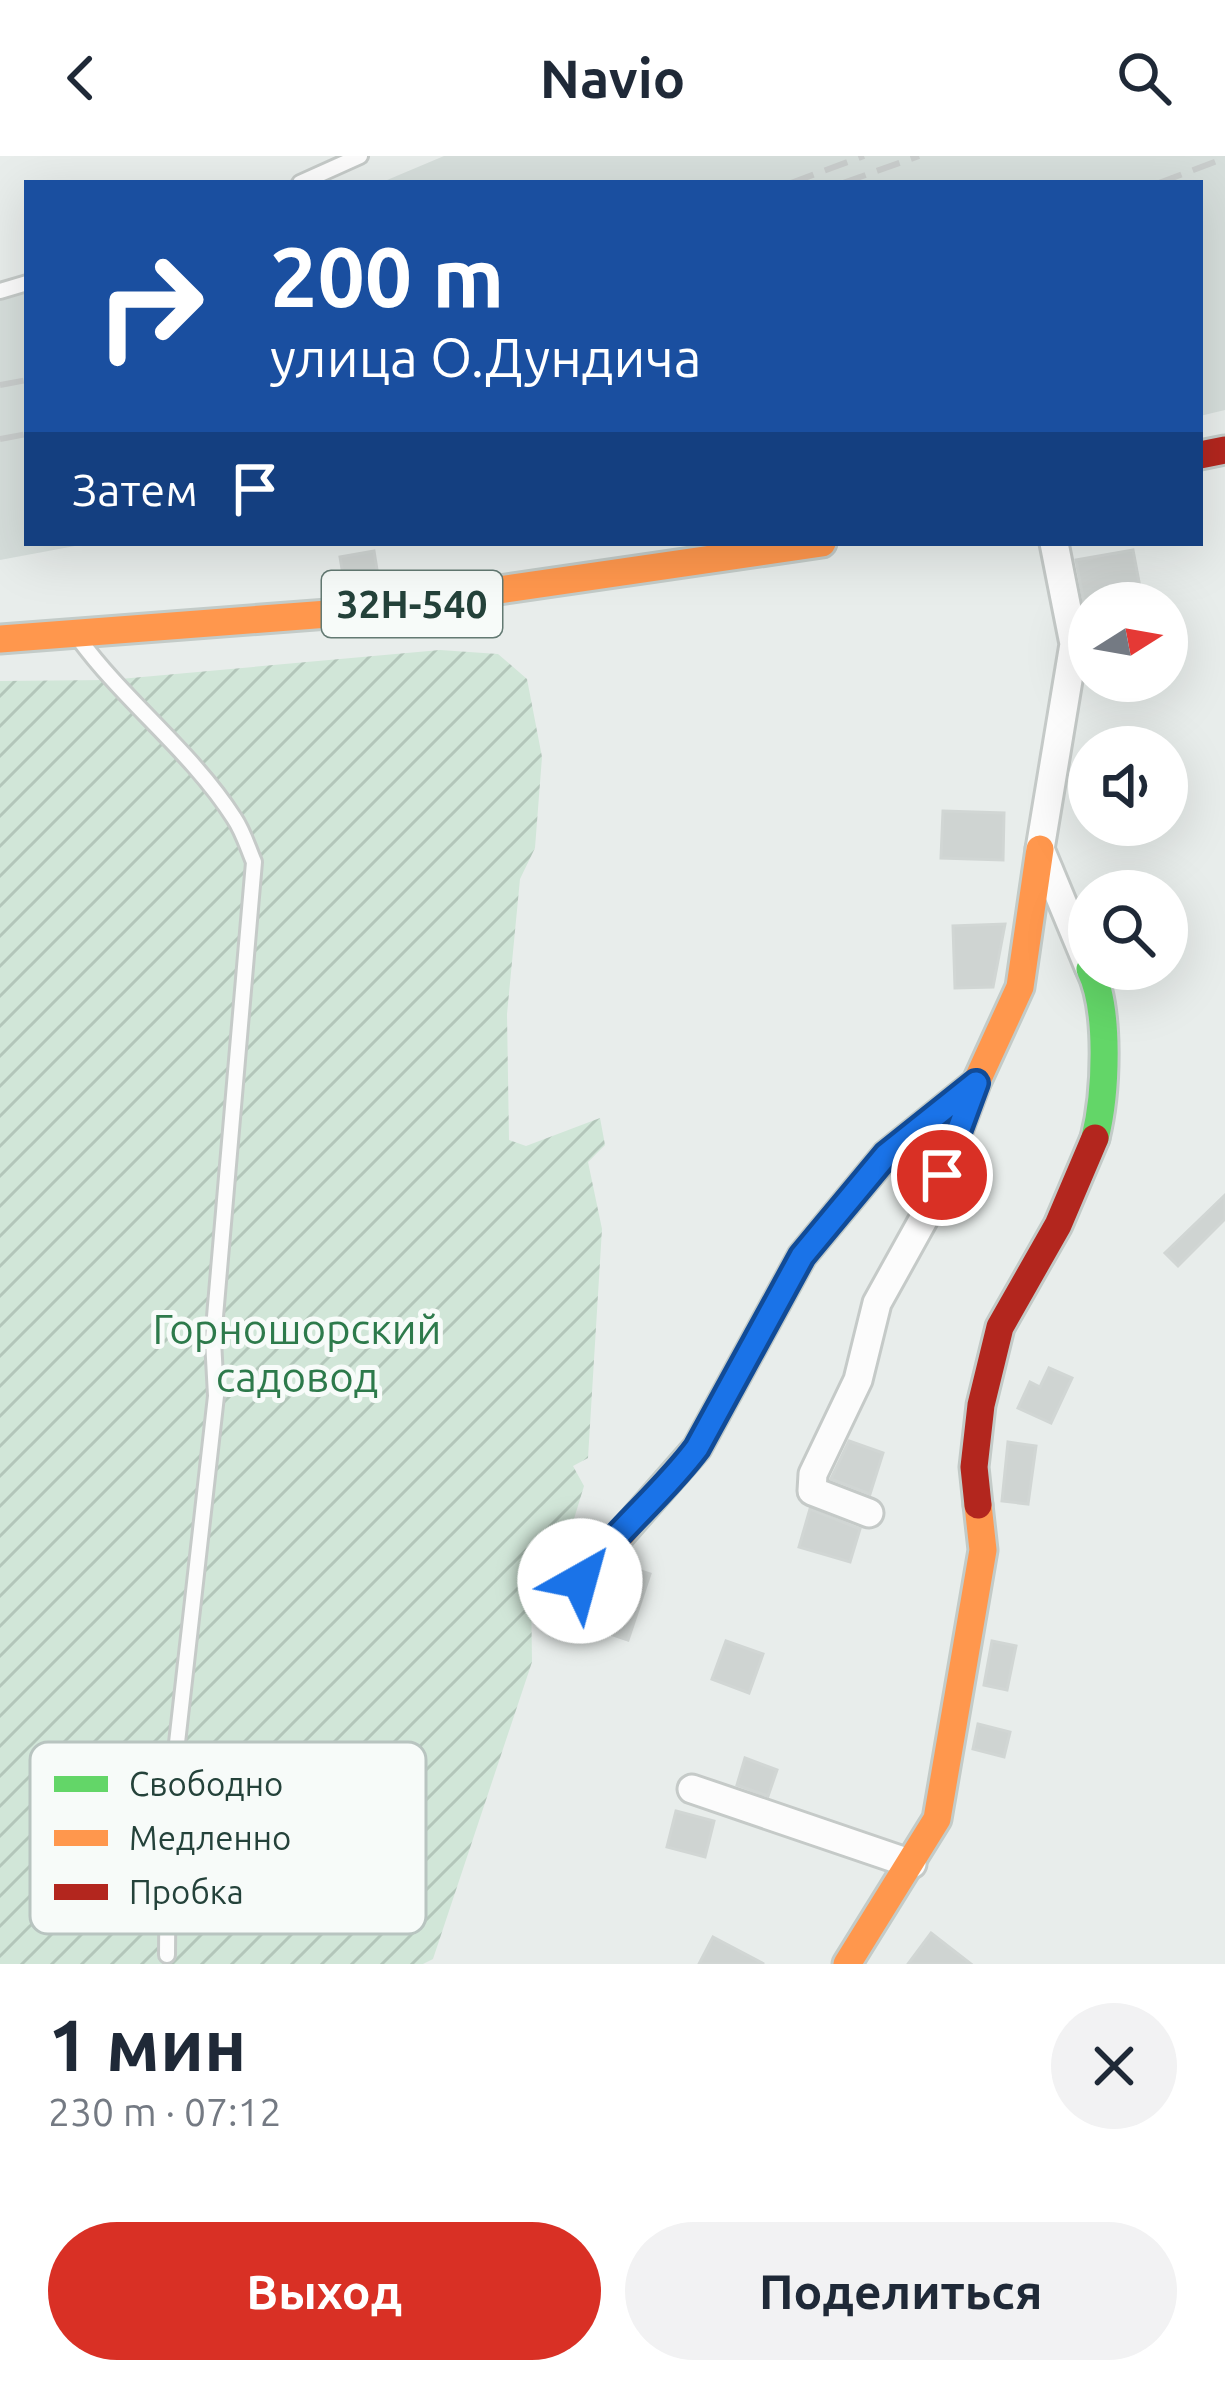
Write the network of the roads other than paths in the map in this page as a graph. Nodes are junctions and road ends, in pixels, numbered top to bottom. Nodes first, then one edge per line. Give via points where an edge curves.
1 (359, 156) edge
2 (307, 180) edge
3 (801, 546) edge
4 (1055, 546) edge
5 (76, 634) junction
6 (0, 639) edge
7 (1040, 849) junction
8 (1068, 917) edge
9 (1099, 990) edge
10 (976, 1083) junction
11 (869, 1513) dead end
12 (580, 1581) dead end
13 (177, 1742) edge
14 (692, 1790) dead end
15 (912, 1864) junction
16 (167, 1934) edge
17 (167, 1955) dead end
18 (847, 1964) edge

1 - 2 lane
3 - 5 street, 32Н-540 via 341,613
4 - 7 street via 1074,644
5 - 6 street, 32Н-540
5 - 13 lane via 209,786 254,862 213,1340 217,1396
7 - 8 street
7 - 10 street via 1020,987
9 - 15 street via 1097,1133 1058,1226 1000,1328 981,1405 974,1467 983,1550 937,1819
10 - 11 street via 928,1211 877,1303 858,1380 813,1474 812,1491
10 - 12 street via 886,1155 832,1217 802,1256 697,1448
14 - 15 street
15 - 18 street
16 - 17 lane

